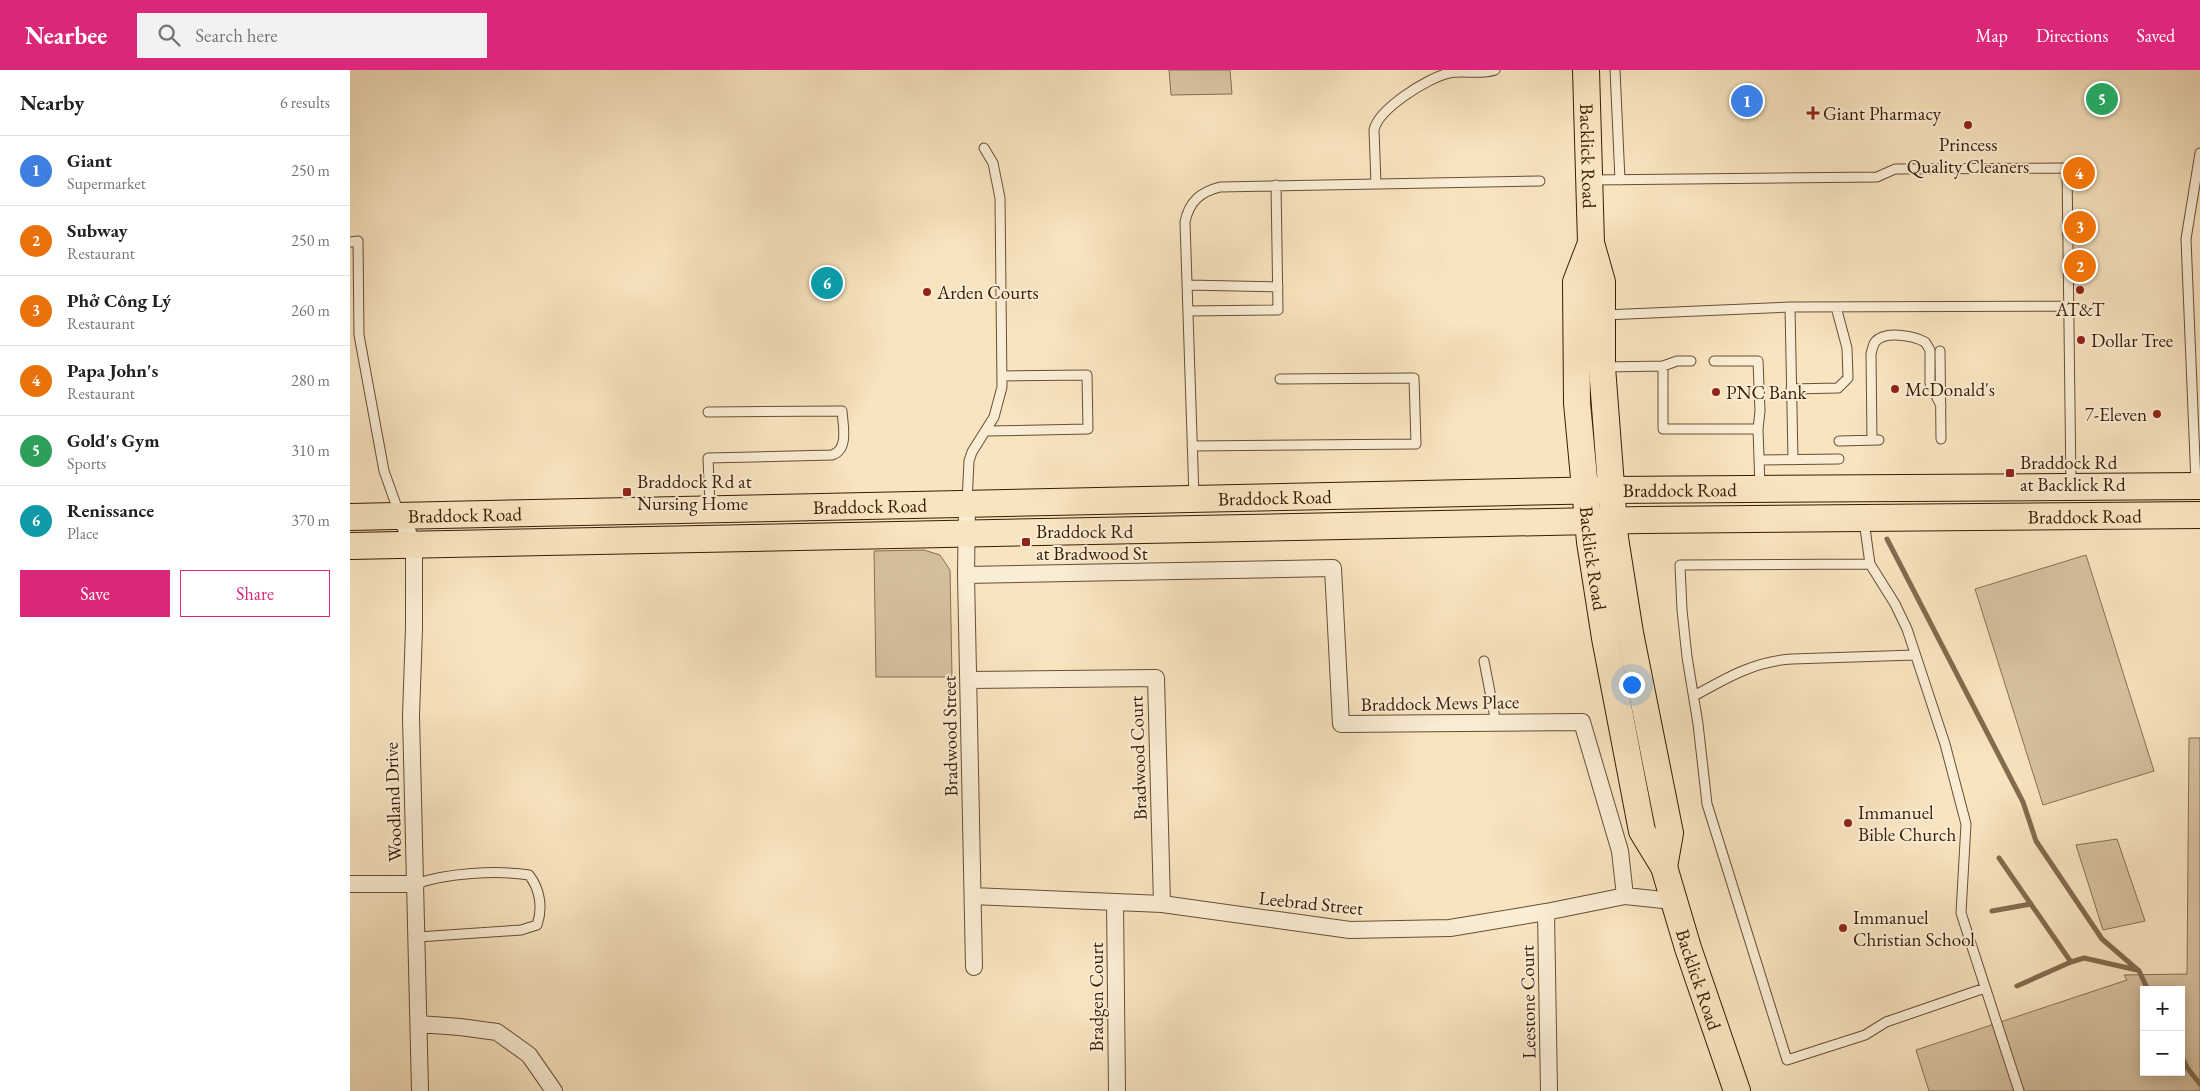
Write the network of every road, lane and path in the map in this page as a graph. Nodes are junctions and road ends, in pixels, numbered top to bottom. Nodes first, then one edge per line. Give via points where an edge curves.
1 (1495, 70) edge
2 (1586, 70) edge
3 (1615, 70) edge
4 (1455, 71) edge
5 (984, 148) dead end
6 (2200, 153) edge
7 (1589, 180) junction
8 (1620, 180) junction
9 (1540, 181) dead end
10 (1376, 184) junction
11 (1276, 186) junction
12 (2200, 216) edge
13 (2189, 217) junction
14 (350, 242) edge
15 (1591, 243) junction
16 (1187, 285) junction
17 (1278, 287) junction
18 (2069, 306) junction
19 (1790, 307) junction
20 (1836, 307) junction
21 (1188, 311) junction
22 (1601, 316) junction
23 (1940, 351) dead end
24 (1691, 361) dead end
25 (1714, 361) dead end
26 (1663, 366) junction
27 (1602, 367) junction
28 (1003, 376) junction
29 (1280, 379) dead end
30 (1791, 389) junction
31 (1940, 406) junction
32 (708, 412) dead end
33 (1758, 429) junction
34 (987, 431) junction
35 (1941, 439) dead end
36 (1839, 441) dead end
37 (1192, 446) junction
38 (1840, 459) dead end
39 (1759, 460) junction
40 (1794, 460) junction
41 (2198, 486) edge
42 (2072, 488) junction
43 (1597, 490) junction
44 (1760, 490) junction
45 (1194, 500) junction
46 (967, 505) junction
47 (710, 509) junction
48 (2200, 515) edge
49 (400, 516) junction
50 (2072, 516) junction
51 (350, 517) edge
52 (1864, 518) junction
53 (1588, 521) junction
54 (1613, 521) junction
55 (967, 534) junction
56 (414, 545) junction
57 (350, 546) edge
58 (1870, 564) junction
59 (966, 575) junction
60 (1915, 655) junction
61 (1484, 661) dead end
62 (969, 680) junction
63 (1694, 696) junction
64 (1496, 723) junction
65 (1664, 866) junction
66 (350, 884) edge
67 (416, 884) junction
68 (973, 896) junction
69 (1625, 896) junction
70 (1673, 901) junction
71 (1115, 902) junction
72 (1162, 904) junction
73 (1546, 912) junction
74 (418, 937) junction
75 (974, 967) dead end
76 (1985, 988) junction
77 (419, 1024) junction
78 (420, 1091) edge
79 (554, 1091) edge
80 (1117, 1091) edge
81 (1549, 1091) edge
82 (1737, 1091) edge
83 (2019, 1091) edge

1 - 4 lane
2 - 7 main road, Backlick Road
3 - 8 lane
4 - 10 lane via 1426,82 1379,118 1374,130
5 - 28 lane via 993,164 1000,198
6 - 13 lane
7 - 8 lane
7 - 15 main road, Backlick Road
8 - 18 lane via 1877,177 1895,168 2067,168
9 - 10 lane
10 - 11 lane
11 - 16 lane via 1220,186 1193,201 1185,222
11 - 17 lane
12 - 13 lane
13 - 41 lane via 2186,239
14 - 49 lane via 358,241 362,354 384,471
15 - 22 main road, Backlick Road via 1602,282
15 - 43 main road, Backlick Road via 1576,282 1577,403
16 - 17 lane
16 - 21 lane
17 - 21 lane via 1278,310
18 - 20 lane
18 - 42 lane
19 - 20 lane
19 - 22 lane
19 - 30 lane
20 - 30 lane via 1847,348 1848,378 1838,388
21 - 37 lane
22 - 27 main road, Backlick Road
23 - 31 lane
24 - 26 lane
25 - 33 lane via 1758,361
26 - 27 lane
26 - 33 lane via 1663,429
27 - 43 main road, Backlick Road
28 - 34 lane via 998,406
28 - 34 lane via 1087,374 1088,428
29 - 37 lane via 1414,378 1416,444
30 - 40 lane
31 - 35 lane
31 - 36 lane via 1930,383 1930,350 1925,342 1911,336 1881,338 1871,354 1876,440
32 - 47 lane via 842,411 843,444 840,451 832,455 708,458
33 - 39 lane
34 - 46 lane via 969,461
37 - 45 lane
38 - 40 lane
39 - 40 lane
39 - 44 lane
41 - 42 main road, Braddock Road
42 - 44 main road, Braddock Road
42 - 50 main road
43 - 44 main road, Braddock Road
43 - 45 main road, Braddock Road
43 - 53 main road, Backlick Road
43 - 54 main road, Backlick Road
45 - 46 main road, Braddock Road
46 - 47 main road, Braddock Road
46 - 55 street, Bradwood Street
47 - 49 main road, Braddock Road
48 - 50 main road, Braddock Road
49 - 51 main road, Braddock Road
49 - 56 street, Woodland Drive
50 - 52 main road, Braddock Road
52 - 54 main road, Braddock Road
52 - 58 lane
53 - 54 main road, Braddock Road
53 - 55 main road, Braddock Road
53 - 65 main road, Backlick Road via 1605,638 1642,831
54 - 65 main road, Backlick Road via 1630,633 1670,833
55 - 56 main road, Braddock Road
55 - 59 street, Bradwood Street
56 - 57 main road, Braddock Road
56 - 67 street, Woodland Drive via 411,716
58 - 60 lane via 1895,604
58 - 63 lane via 1680,565 1684,629
59 - 62 street, Bradwood Street
59 - 64 street, Braddock Mews Place via 1333,568 1341,724
60 - 63 lane via 1773,661 1740,670
60 - 76 lane via 1945,744 1966,824 1961,909
61 - 64 lane
62 - 68 street, Bradwood Street
62 - 72 street, Bradwood Court via 1156,678
63 - 76 lane via 1707,804 1787,1060 1865,1035 1886,1022
64 - 69 street, Braddock Mews Place via 1582,722 1620,852
65 - 70 main road, Backlick Road
66 - 67 street
67 - 74 street, Woodland Drive
67 - 74 lane via 454,876 529,875 536,884 541,915 537,925 521,930
68 - 71 street, Leebrad Street
68 - 75 street, Bradwood Street
69 - 70 street, Leebrad Street
69 - 73 street, Leebrad Street
70 - 82 main road, Backlick Road
71 - 72 street, Leebrad Street
71 - 80 street, Bradgen Court
72 - 73 street, Leebrad Street via 1350,930 1450,928
73 - 81 street, Leestone Court
74 - 77 street, Woodland Drive
76 - 83 lane
77 - 78 street, Woodland Drive
77 - 79 street via 497,1032 529,1054

